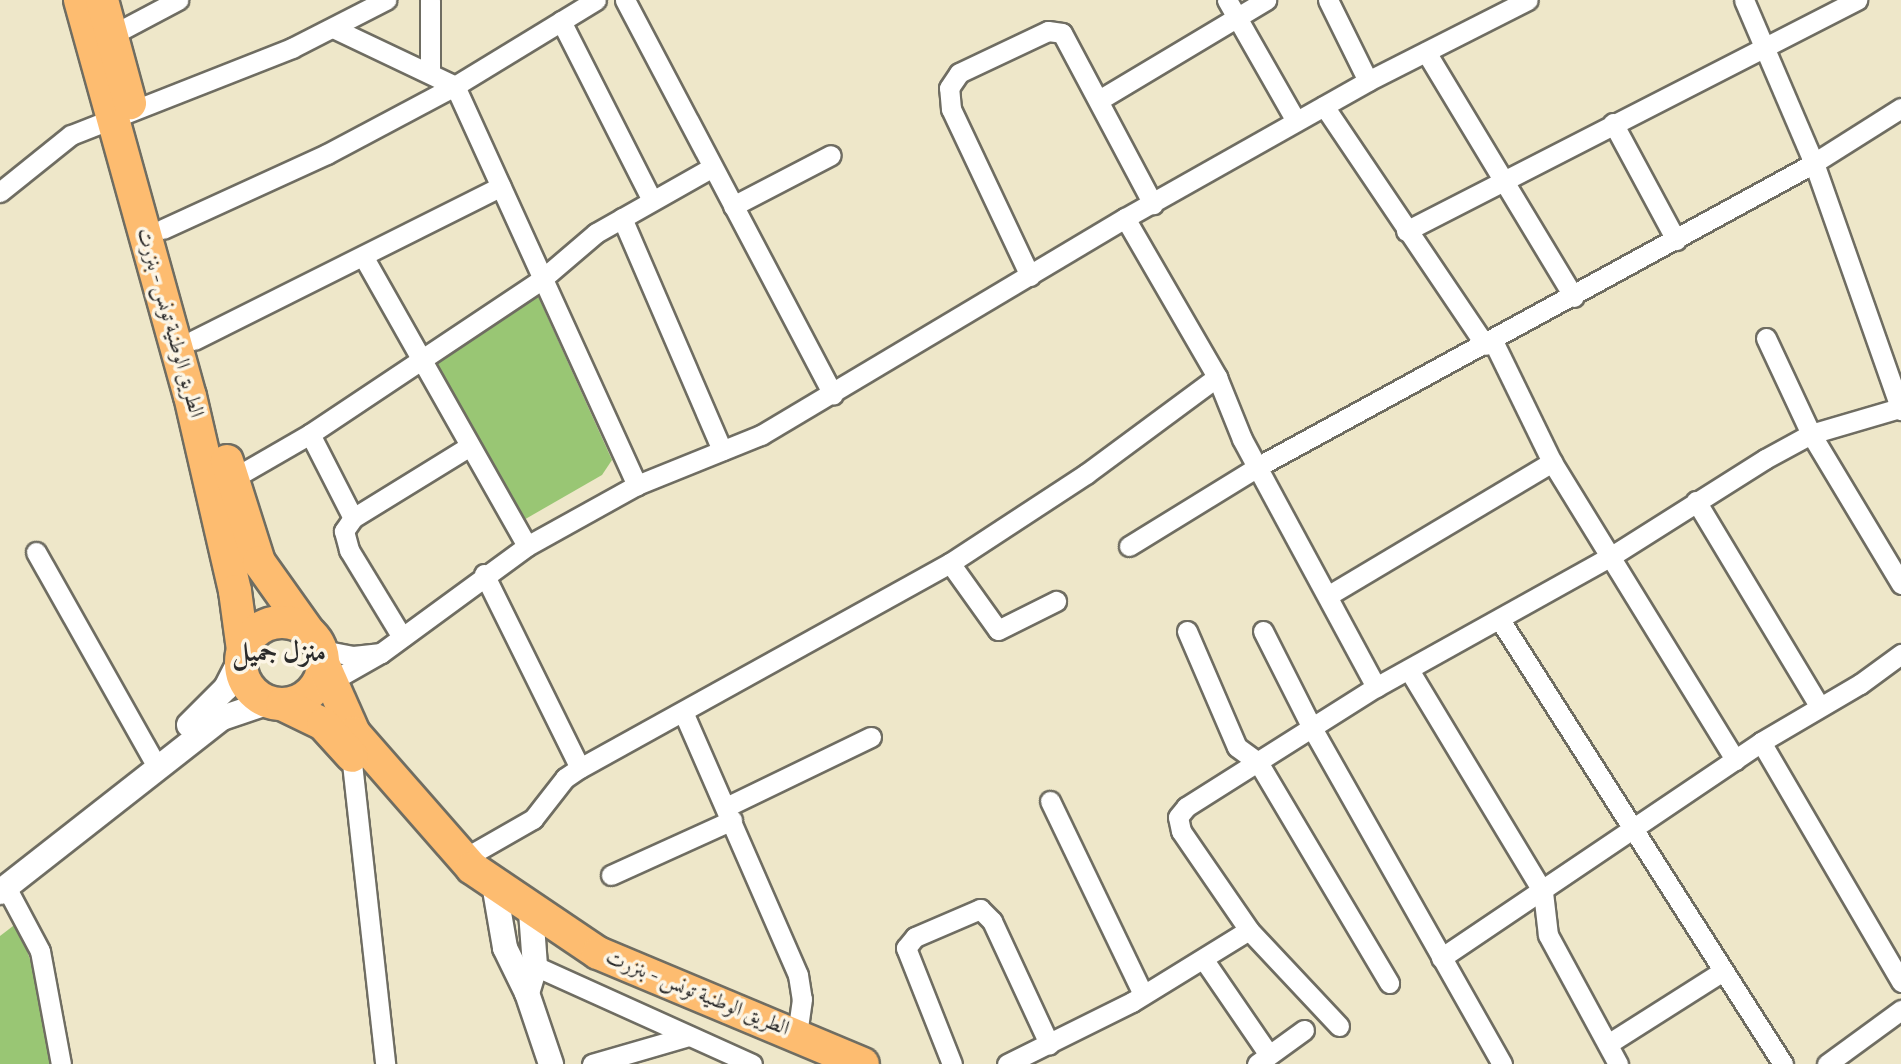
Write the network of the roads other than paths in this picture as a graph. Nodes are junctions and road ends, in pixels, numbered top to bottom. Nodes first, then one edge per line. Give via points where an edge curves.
1 (79, 0) edge
2 (102, 0) edge
3 (178, 0) edge
4 (386, 0) edge
5 (430, 0) edge
6 (596, 0) edge
7 (625, 0) edge
8 (1266, 0) edge
9 (1328, 0) edge
10 (1528, 0) edge
11 (1744, 0) edge
12 (1857, 0) edge
13 (1232, 8) edge
14 (561, 21) junction
15 (333, 28) junction
16 (112, 35) junction
17 (1765, 50) junction
18 (1426, 52) junction
19 (430, 71) junction
20 (1368, 81) junction
21 (455, 86) junction
22 (1099, 100) junction
23 (1324, 106) junction
24 (1901, 108) edge
25 (122, 117) junction
26 (1296, 121) junction
27 (1613, 122) junction
28 (831, 155) dead end
29 (1814, 163) junction
30 (711, 168) junction
31 (1502, 178) junction
32 (501, 186) junction
33 (0, 192) edge
34 (652, 200) junction
35 (1153, 204) junction
36 (733, 206) junction
37 (622, 218) junction
38 (1125, 218) junction
39 (163, 229) junction
40 (1406, 231) junction
41 (1676, 240) junction
42 (363, 256) junction
43 (1030, 276) junction
44 (541, 280) junction
45 (1574, 297) junction
46 (1766, 338) dead end
47 (194, 340) junction
48 (1489, 343) junction
49 (419, 360) junction
50 (1217, 377) junction
51 (833, 395) junction
52 (1901, 409) edge
53 (310, 434) junction
54 (1811, 434) junction
55 (470, 446) junction
56 (722, 450) junction
57 (1552, 461) junction
58 (1259, 466) junction
59 (232, 479) junction
60 (637, 485) junction
61 (1696, 501) junction
62 (353, 518) junction
63 (527, 546) junction
64 (1129, 546) dead end
65 (36, 552) dead end
66 (1610, 556) junction
67 (950, 563) junction
68 (484, 574) junction
69 (1901, 584) edge
70 (1329, 595) junction
71 (1056, 601) dead end
72 (1500, 620) junction
73 (1187, 631) dead end
74 (1263, 631) dead end
75 (402, 637) junction
76 (381, 653) junction
77 (242, 654) junction
78 (1900, 657) edge
79 (1409, 670) junction
80 (305, 675) junction
81 (1376, 687) junction
82 (1820, 707) junction
83 (684, 714) junction
84 (1312, 728) junction
85 (871, 737) dead end
86 (1761, 742) junction
87 (351, 754) junction
88 (152, 758) junction
89 (1735, 760) junction
90 (1258, 762) junction
91 (580, 768) junction
92 (1050, 801) dead end
93 (729, 814) junction
94 (95, 815) junction
95 (1635, 830) junction
96 (463, 859) junction
97 (611, 875) dead end
98 (3, 890) edge
99 (1543, 892) junction
100 (495, 895) junction
101 (1249, 930) junction
102 (533, 938) junction
103 (1441, 958) junction
104 (1204, 960) junction
105 (1723, 971) junction
106 (1901, 982) edge
107 (1389, 983) dead end
108 (527, 993) junction
109 (1143, 995) junction
110 (1901, 1010) edge
111 (1339, 1027) dead end
112 (1304, 1030) dead end
113 (797, 1034) junction
114 (689, 1036) junction
115 (1049, 1044) junction
116 (1608, 1044) junction
117 (1855, 1055) edge
118 (718, 1056) edge
119 (1263, 1059) edge
120 (61, 1064) edge
121 (385, 1064) edge
122 (551, 1064) edge
123 (592, 1064) edge
124 (752, 1064) edge
125 (813, 1064) edge
126 (863, 1064) edge
127 (952, 1064) edge
128 (1007, 1064) edge
129 (1502, 1064) edge
130 (1618, 1064) edge
131 (1783, 1064) edge
132 (1827, 1064) edge

1 - 25 main road, الطريق الوطنية تونس - بنزرت
2 - 16 main road, الطريق الوطنية تونس - بنزرت
3 - 16 street
4 - 15 street
5 - 19 street
6 - 14 street
7 - 30 street
8 - 13 street
9 - 20 street
10 - 18 street
11 - 17 street
12 - 17 street
13 - 22 street
13 - 26 street
14 - 21 street
14 - 34 street
15 - 19 street
15 - 25 street
16 - 25 main road, الطريق الوطنية تونس - بنزرت
17 - 27 street
17 - 29 street
18 - 20 street
18 - 31 street
19 - 21 street
20 - 23 street
21 - 32 street
21 - 39 street via 327,154
22 - 35 street
22 - 43 street via 1069,39 1055,31 959,73 949,88 951,109
23 - 26 street
23 - 40 street
24 - 29 street
25 - 33 street via 71,135
25 - 39 main road, الطريق الوطنية تونس - بنزرت
25 - 77 main road, الطريق الوطنية تونس - بنزرت via 235,591
26 - 35 street
27 - 31 street
27 - 41 street
28 - 36 street
29 - 41 street
29 - 52 street
30 - 34 street
30 - 36 street
31 - 40 street
31 - 45 street
32 - 42 street
32 - 44 street
34 - 37 street
35 - 38 street
36 - 51 street
37 - 44 street via 596,233
37 - 56 street
38 - 43 street
38 - 50 street
39 - 47 main road, الطريق الوطنية تونس - بنزرت
40 - 48 street
41 - 45 street
42 - 47 street
42 - 49 street
43 - 51 street
44 - 49 street
44 - 60 street
45 - 48 street
46 - 54 street
47 - 59 main road, الطريق الوطنية تونس - بنزرت
48 - 57 street
48 - 58 street
49 - 53 street
49 - 55 street
50 - 58 street via 1242,439
50 - 67 street via 1086,474
51 - 56 street via 761,435
52 - 54 street
53 - 59 street
53 - 62 street
54 - 61 street
54 - 69 street
55 - 62 street
55 - 63 street
56 - 60 street
57 - 66 street
57 - 70 street
58 - 64 street
58 - 70 street
59 - 80 main road, الطريق الوطنية تونس - بنزرت via 259,562
60 - 63 street
61 - 66 street
61 - 82 street
62 - 75 street via 344,531 346,543
63 - 68 street
65 - 88 street
66 - 72 street
66 - 89 street
67 - 71 street via 998,630
67 - 83 street
68 - 75 street
68 - 91 street
70 - 81 street
72 - 79 street
72 - 95 street
73 - 90 street via 1230,736 1243,754
74 - 84 street
75 - 76 street
76 - 80 street
76 - 80 street via 353,656
77 - 80 main road, الطريق الوطنية تونس - بنزرت via 247,685
77 - 80 main road via 249,638 270,623 296,625
77 - 88 street via 212,705
78 - 82 street
79 - 81 street
79 - 99 street
80 - 87 main road, الطريق الوطنية تونس - بنزرت via 323,724
80 - 94 street via 222,718
80 - 96 main road, الطريق الوطنية تونس - بنزرت
81 - 84 street
82 - 86 street
83 - 91 street
83 - 93 street
84 - 90 street
84 - 103 street
85 - 93 street
86 - 89 street
86 - 106 street
87 - 100 main road, الطريق الوطنية تونس - بنزرت via 445,861
87 - 121 street
88 - 94 street
89 - 95 street
90 - 101 street via 1185,807 1178,817 1181,831
90 - 107 street
91 - 96 street via 565,778 533,819
92 - 109 street
93 - 97 street
93 - 113 street via 802,988
94 - 98 street
95 - 99 street
95 - 105 street
96 - 100 main road, الطريق الوطنية تونس - بنزرت
98 - 120 street via 40,951
99 - 103 street
99 - 116 street via 1548,935
100 - 102 main road, الطريق الوطنية تونس - بنزرت
100 - 108 street via 505,948
101 - 104 street
101 - 111 street
102 - 108 street
102 - 113 main road, الطريق الوطنية تونس - بنزرت
102 - 114 street
102 - 125 main road, الطريق الوطنية تونس - بنزرت via 629,988
103 - 129 street
104 - 109 street
104 - 119 street
105 - 116 street
105 - 131 street
108 - 122 street
109 - 115 street
110 - 117 street
112 - 119 street
113 - 126 main road, الطريق الوطنية تونس - بنزرت
114 - 118 street
114 - 123 street
115 - 127 street via 992,921 980,909 915,937 906,948
115 - 128 street
116 - 130 street
117 - 132 street
118 - 124 street

